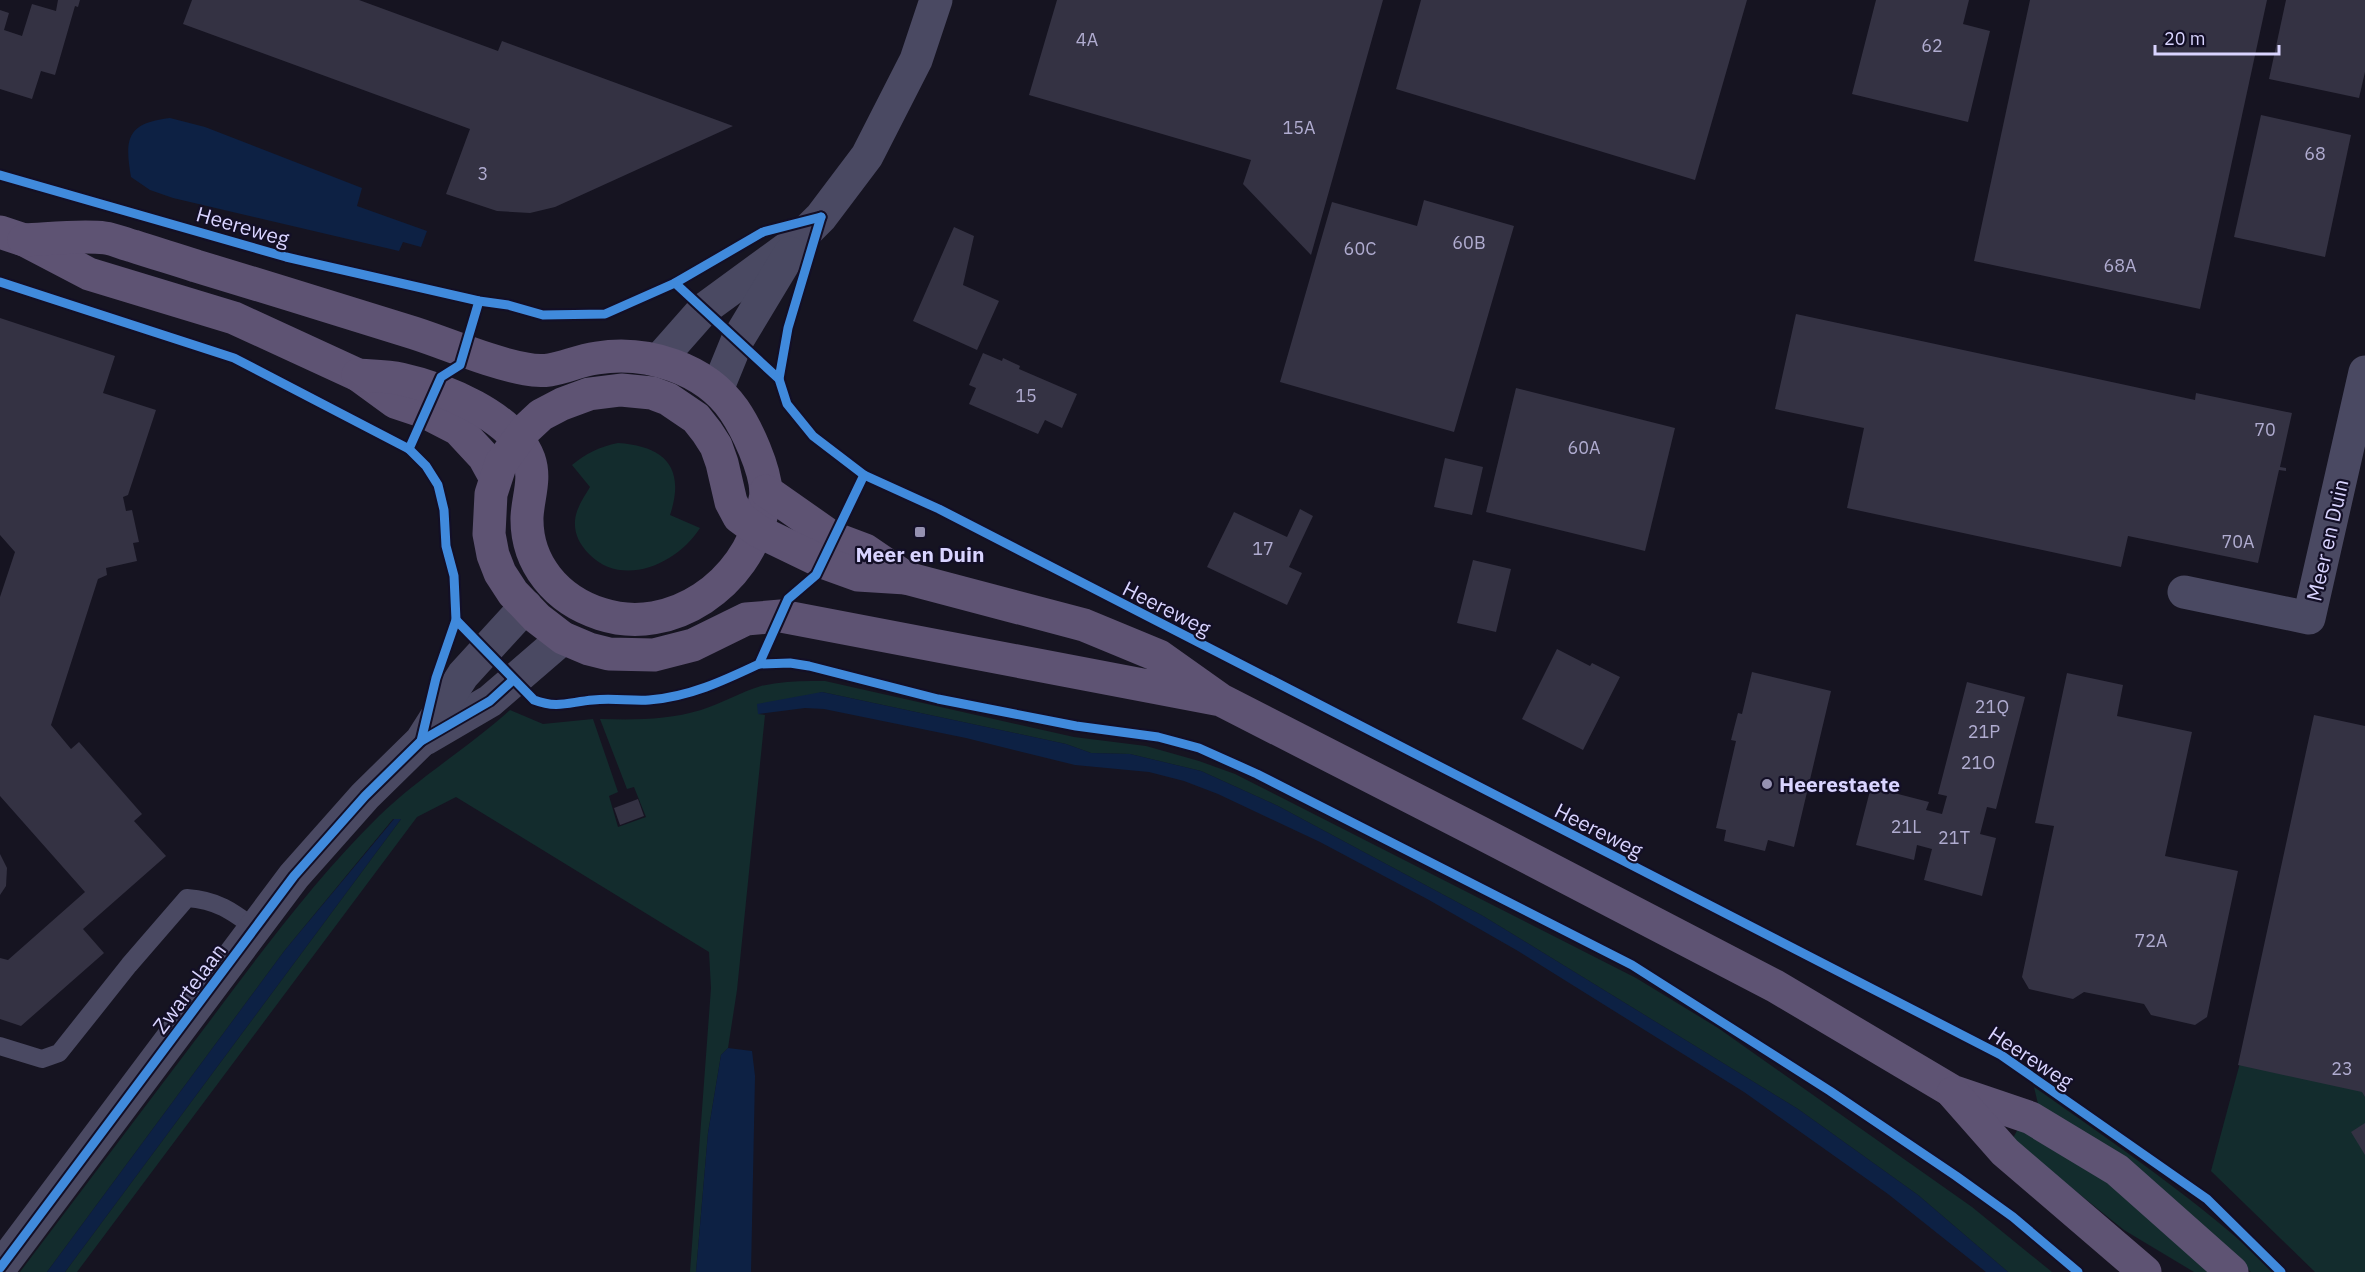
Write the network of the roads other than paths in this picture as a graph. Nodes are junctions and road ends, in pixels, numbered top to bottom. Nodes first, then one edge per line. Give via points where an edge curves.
1 (936, 0) edge
2 (12, 236) edge
3 (797, 241) junction
4 (659, 360) junction
5 (2365, 372) edge
6 (358, 375) junction
7 (635, 390) junction
8 (717, 390) junction
9 (517, 440) junction
10 (495, 477) junction
11 (766, 491) junction
12 (758, 531) junction
13 (906, 578) junction
14 (2184, 592) dead end
15 (525, 606) junction
16 (591, 611) junction
17 (563, 638) junction
18 (1221, 700) junction
19 (421, 741) junction
20 (256, 929) junction
21 (0, 1046) edge
22 (1952, 1091) junction
23 (0, 1268) edge
24 (2145, 1272) edge
25 (2232, 1272) edge

1 - 3 street via 916,60 867,156 821,217
2 - 4 main road via 105,238 522,369 545,373 598,357
2 - 6 main road via 89,274 234,318
3 - 4 street via 704,309
3 - 8 street via 737,341
4 - 7 main road
4 - 8 main road via 692,372
5 - 14 street, Meer en Duin via 2309,618
6 - 9 main road via 400,379 466,401
6 - 10 main road via 396,402 458,429 484,457
7 - 9 main road via 589,394 562,404 541,416
7 - 12 main road via 668,399 696,418 716,446 739,517
8 - 11 main road via 749,434
9 - 10 main road
9 - 16 main road via 528,456 532,472 528,538 536,562 568,600
10 - 15 main road via 489,514 493,555 500,573
11 - 12 main road
11 - 13 main road via 833,538 865,550
12 - 13 main road via 858,575
12 - 16 main road via 727,580 690,606 641,618 619,618
13 - 18 main road via 1084,625 1159,656
15 - 17 main road
15 - 19 street, Zwartelaan via 463,675
16 - 17 main road
17 - 18 main road via 609,654 654,655 693,645 746,620 781,616
17 - 19 street, Zwartelaan via 490,701
18 - 22 main road via 1775,986
19 - 20 street, Zwartelaan via 365,796 294,876
20 - 21 lane via 228,908 204,899 187,898 59,1053 42,1059
20 - 23 street, Zwartelaan
22 - 24 main road via 2005,1152
22 - 25 main road via 2031,1118 2117,1170

